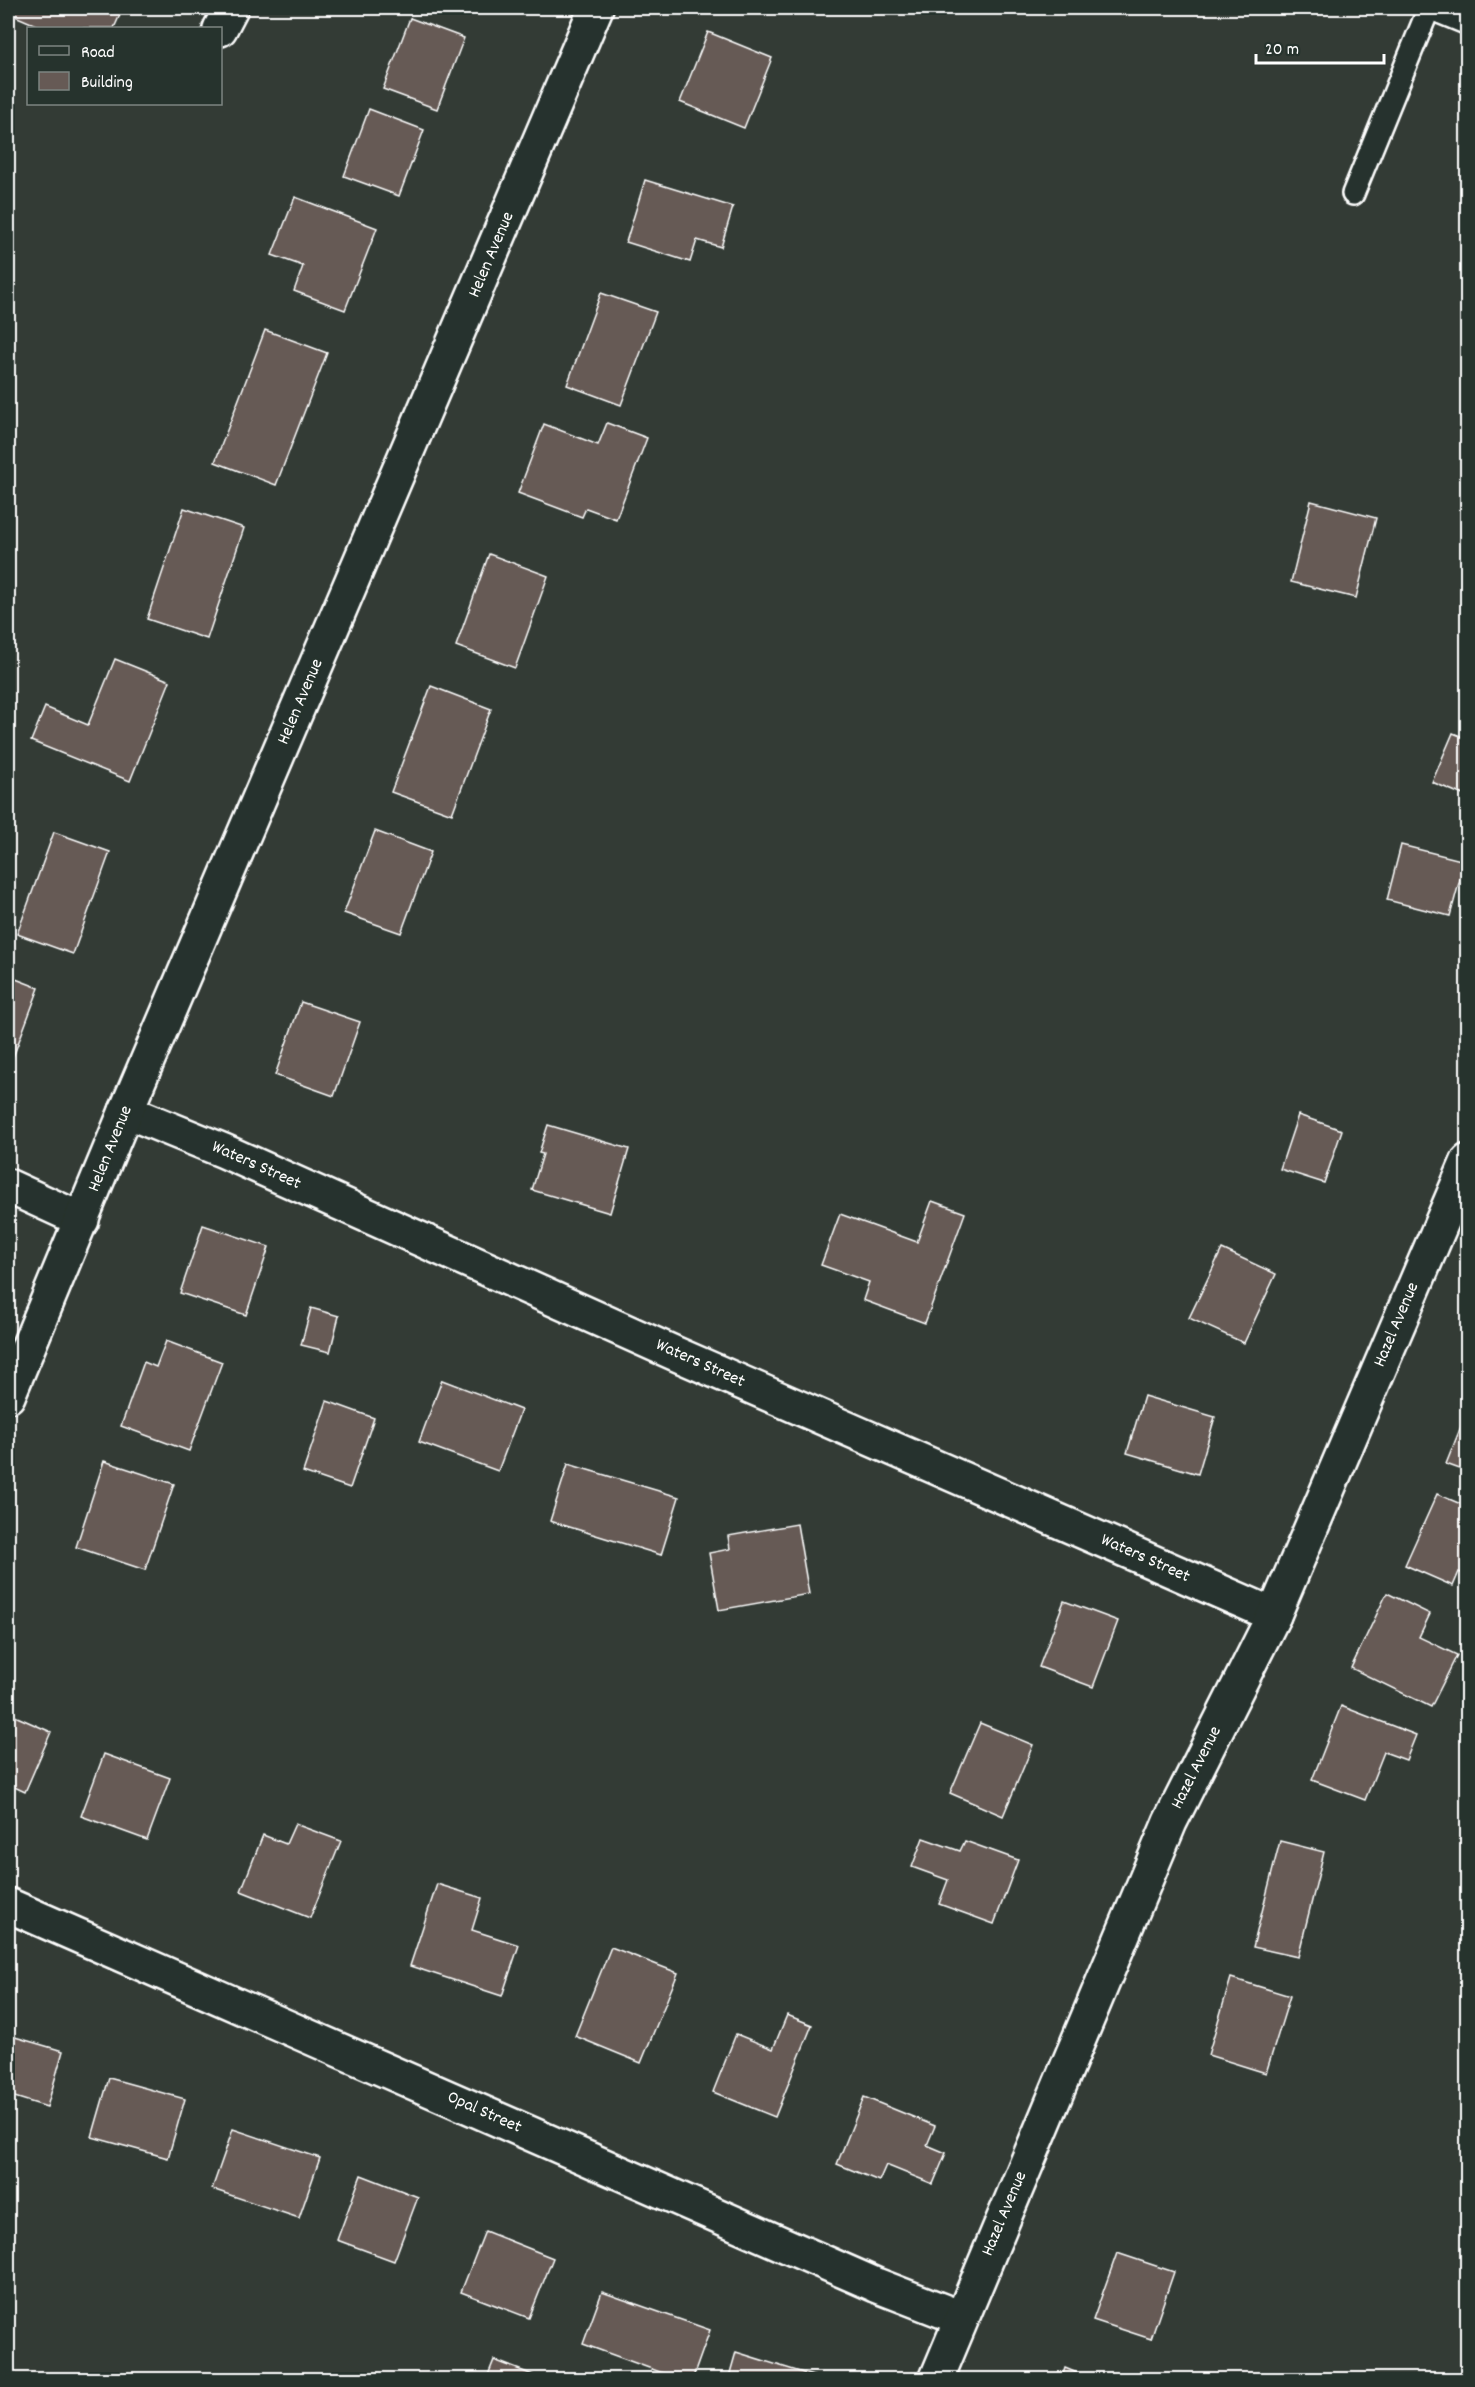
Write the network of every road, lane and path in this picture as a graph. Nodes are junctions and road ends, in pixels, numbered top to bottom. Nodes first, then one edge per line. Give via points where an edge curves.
1 (231, 8) edge
2 (596, 8) edge
3 (1429, 8) edge
4 (1467, 24) edge
5 (221, 27) edge
6 (1353, 194) dead end
7 (126, 1111) junction
8 (1467, 1161) edge
9 (8, 1186) edge
10 (82, 1220) junction
11 (8, 1396) edge
12 (1274, 1615) junction
13 (8, 1905) edge
14 (961, 2318) junction
15 (936, 2379) edge

1 - 5 street
2 - 7 street, Helen Avenue
3 - 4 lane
3 - 6 lane
7 - 10 street, Helen Avenue
7 - 12 street, Waters Street
8 - 12 street, Hazel Avenue
9 - 10 street
10 - 11 street, Helen Avenue
12 - 14 street, Hazel Avenue via 1170,1822
13 - 14 street, Opal Street via 876,2285
14 - 15 street, Hazel Avenue

